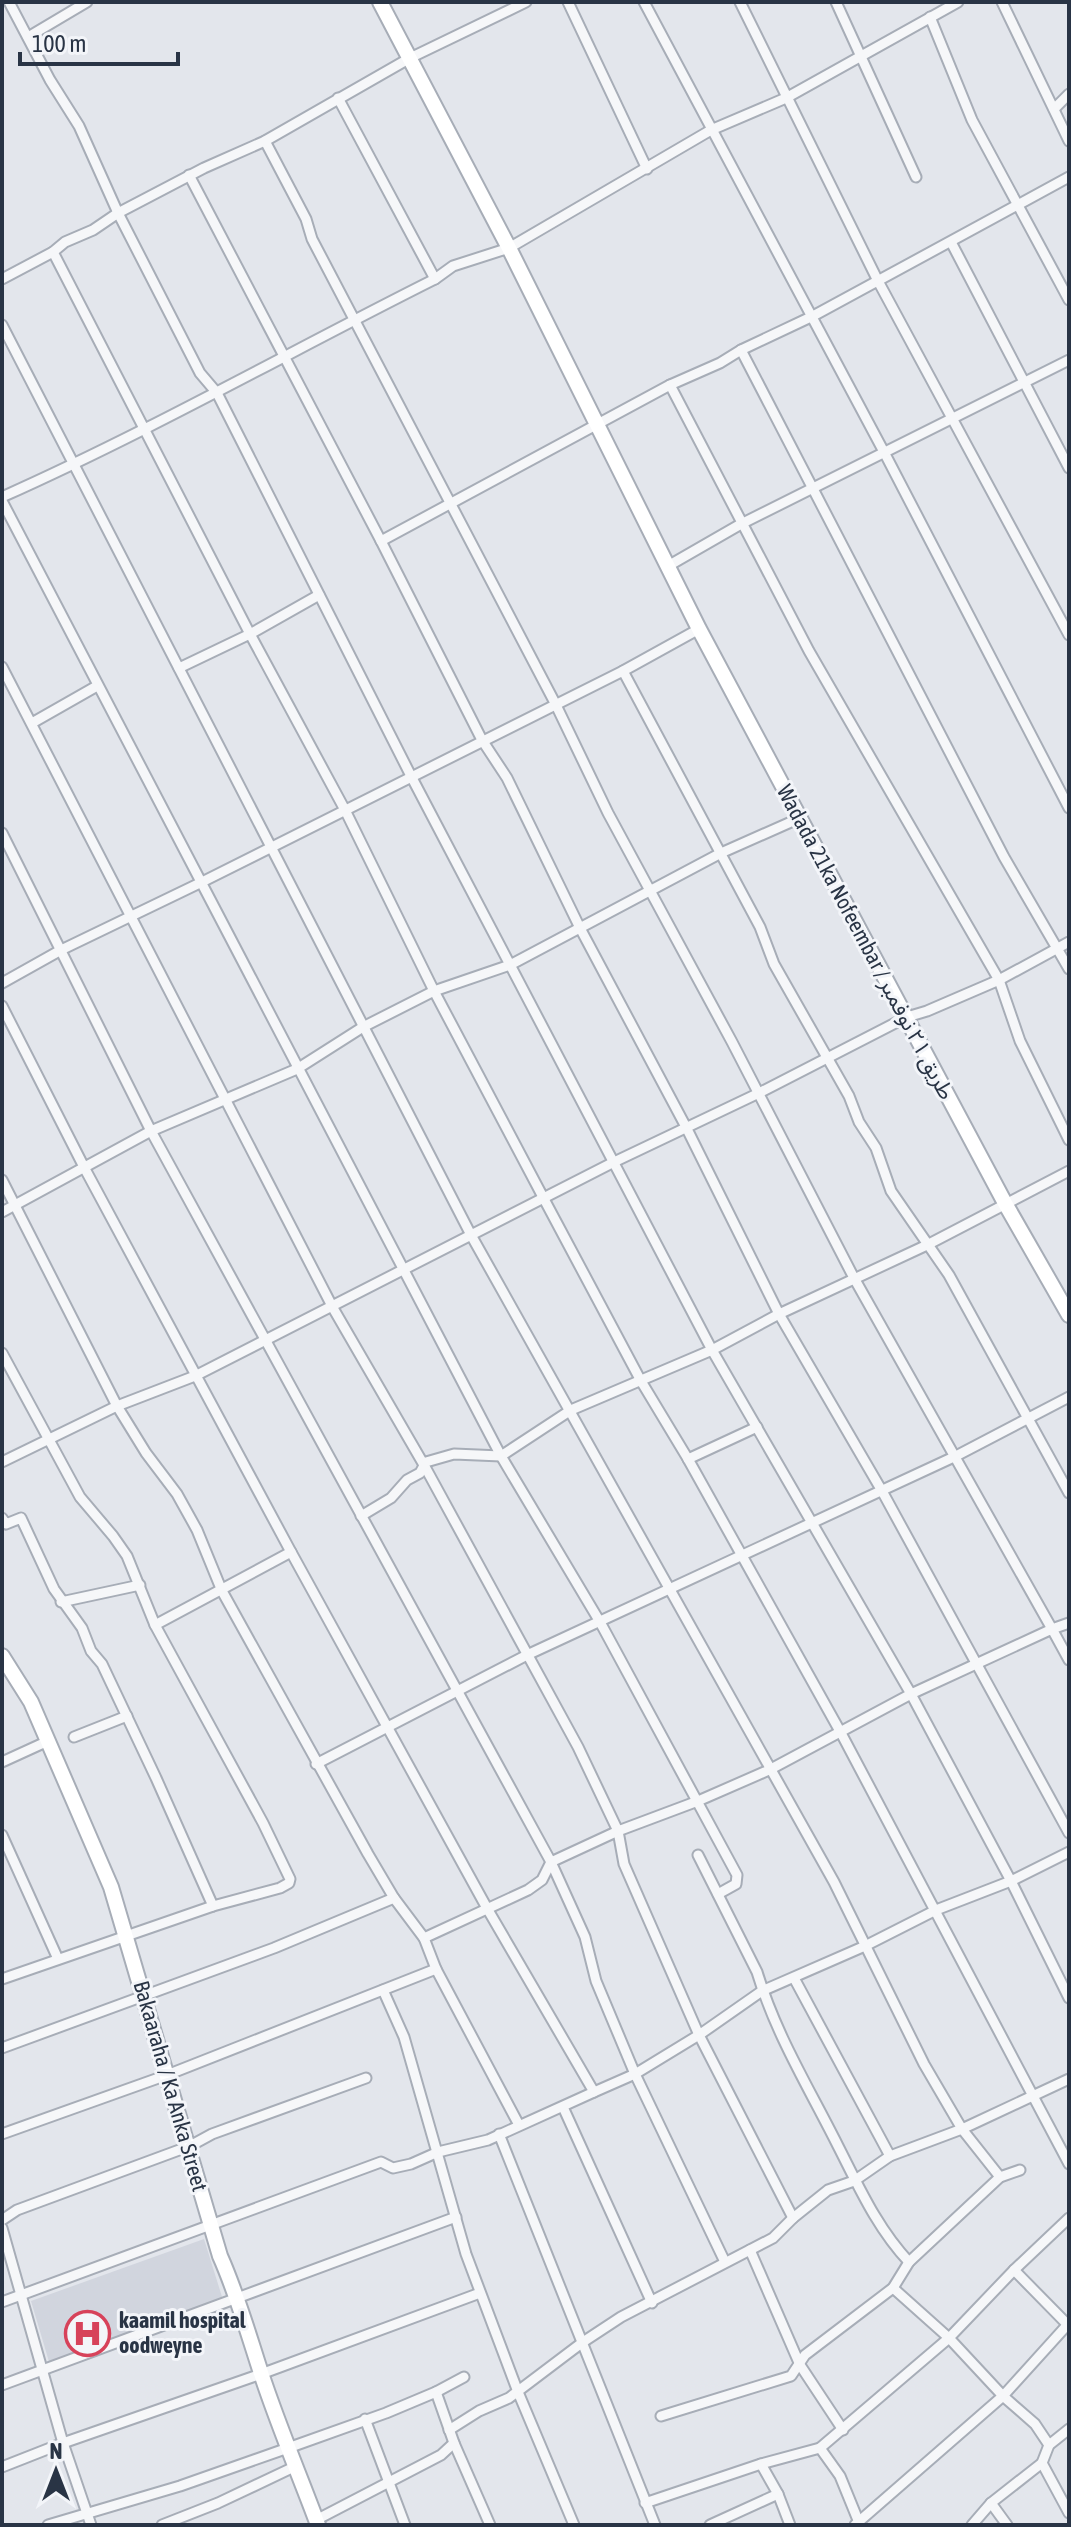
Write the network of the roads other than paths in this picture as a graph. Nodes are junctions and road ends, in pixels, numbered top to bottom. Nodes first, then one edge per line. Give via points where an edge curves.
1 (9, 2) edge
2 (87, 2) edge
3 (380, 2) edge
4 (526, 2) edge
5 (568, 2) edge
6 (644, 2) edge
7 (740, 2) edge
8 (836, 2) edge
9 (958, 2) edge
10 (1002, 2) edge
11 (930, 17) junction
12 (28, 37) junction
13 (861, 56) junction
14 (410, 58) junction
15 (1069, 94) edge
16 (338, 98) junction
17 (786, 98) junction
18 (1054, 109) junction
19 (711, 130) junction
20 (265, 141) junction
21 (1069, 141) edge
22 (647, 169) junction
23 (189, 175) junction
24 (916, 177) dead end
25 (1069, 177) edge
26 (1018, 205) junction
27 (118, 213) junction
28 (951, 242) junction
29 (509, 248) junction
30 (53, 252) junction
31 (2, 279) edge
32 (435, 279) junction
33 (878, 281) junction
34 (1069, 300) edge
35 (813, 316) junction
36 (354, 319) junction
37 (2, 325) edge
38 (741, 350) junction
39 (283, 358) junction
40 (1069, 360) edge
41 (1025, 383) junction
42 (670, 385) junction
43 (217, 393) junction
44 (953, 418) junction
45 (597, 424) junction
46 (145, 429) junction
47 (884, 452) junction
48 (74, 465) junction
49 (1069, 468) edge
50 (812, 490) junction
51 (2, 499) edge
52 (452, 503) junction
53 (741, 524) junction
54 (381, 541) junction
55 (668, 566) junction
56 (319, 595) junction
57 (699, 629) junction
58 (250, 634) junction
59 (1069, 635) edge
60 (2, 667) edge
61 (179, 668) junction
62 (623, 671) junction
63 (97, 686) junction
64 (555, 703) junction
65 (32, 723) junction
66 (482, 740) junction
67 (411, 776) junction
68 (1069, 808) edge
69 (345, 810) junction
70 (800, 818) junction
71 (2, 833) edge
72 (271, 847) junction
73 (721, 853) junction
74 (202, 882) junction
75 (650, 889) junction
76 (132, 916) junction
77 (580, 928) junction
78 (1069, 942) edge
79 (1058, 948) junction
80 (61, 950) junction
81 (510, 965) junction
82 (1069, 969) edge
83 (999, 980) junction
84 (2, 983) edge
85 (434, 991) junction
86 (2, 1006) edge
87 (907, 1017) junction
88 (363, 1027) junction
89 (827, 1057) junction
90 (297, 1069) junction
91 (759, 1093) junction
92 (226, 1098) junction
93 (686, 1127) junction
94 (151, 1131) junction
95 (1069, 1140) edge
96 (614, 1162) junction
97 (85, 1169) junction
98 (1069, 1171) edge
99 (2, 1180) edge
100 (544, 1199) junction
101 (15, 1204) junction
102 (1006, 1205) junction
103 (2, 1212) edge
104 (471, 1235) junction
105 (927, 1245) junction
106 (405, 1270) junction
107 (854, 1278) junction
108 (333, 1308) junction
109 (779, 1314) junction
110 (1069, 1315) edge
111 (264, 1340) junction
112 (712, 1350) junction
113 (2, 1353) edge
114 (195, 1376) junction
115 (641, 1381) junction
116 (1069, 1397) edge
117 (117, 1406) junction
118 (571, 1410) junction
119 (1027, 1417) junction
120 (757, 1427) junction
121 (49, 1439) junction
122 (501, 1456) junction
123 (956, 1456) junction
124 (688, 1459) junction
125 (2, 1462) edge
126 (424, 1465) junction
127 (882, 1491) junction
128 (1069, 1493) edge
129 (361, 1516) junction
130 (2, 1518) edge
131 (812, 1525) junction
132 (291, 1552) junction
133 (741, 1557) junction
134 (140, 1585) junction
135 (668, 1588) junction
136 (222, 1591) junction
137 (61, 1602) junction
138 (600, 1622) junction
139 (1069, 1623) edge
140 (155, 1625) junction
141 (1052, 1629) junction
142 (527, 1655) junction
143 (2, 1656) edge
144 (1069, 1660) edge
145 (978, 1664) junction
146 (457, 1690) junction
147 (911, 1694) junction
148 (127, 1716) junction
149 (388, 1726) junction
150 (841, 1733) junction
151 (74, 1737) dead end
152 (48, 1741) junction
153 (2, 1762) edge
154 (316, 1764) junction
155 (769, 1770) junction
156 (698, 1801) junction
157 (618, 1831) junction
158 (1069, 1833) edge
159 (2, 1835) edge
160 (1069, 1852) edge
161 (698, 1855) dead end
162 (551, 1862) junction
163 (1011, 1881) junction
164 (718, 1894) junction
165 (394, 1898) junction
166 (213, 1906) junction
167 (488, 1910) junction
168 (936, 1910) junction
169 (125, 1935) junction
170 (424, 1938) junction
171 (865, 1946) junction
172 (58, 1959) junction
173 (436, 1969) junction
174 (794, 1978) junction
175 (2, 1979) edge
176 (383, 1990) junction
177 (762, 1991) junction
178 (145, 1996) junction
179 (1069, 1998) edge
180 (699, 2035) junction
181 (2, 2048) edge
182 (635, 2074) junction
183 (167, 2075) junction
184 (366, 2078) dead end
185 (1069, 2079) edge
186 (594, 2092) junction
187 (1035, 2096) junction
188 (563, 2107) junction
189 (519, 2125) junction
190 (962, 2129) junction
191 (2, 2134) edge
192 (499, 2134) junction
193 (190, 2146) junction
194 (438, 2152) junction
195 (890, 2156) junction
196 (1069, 2164) edge
197 (1020, 2170) dead end
198 (1000, 2177) junction
199 (854, 2181) junction
200 (456, 2217) junction
201 (793, 2218) junction
202 (1069, 2218) edge
203 (2, 2220) edge
204 (211, 2223) junction
205 (2, 2228) edge
206 (750, 2250) junction
207 (725, 2262) junction
208 (909, 2262) junction
209 (1014, 2270) junction
210 (893, 2288) junction
211 (480, 2293) junction
212 (20, 2295) junction
213 (238, 2296) junction
214 (2, 2302) edge
215 (652, 2303) junction
216 (1068, 2323) edge
217 (949, 2338) junction
218 (583, 2342) junction
219 (800, 2365) junction
220 (42, 2370) junction
221 (261, 2374) junction
222 (464, 2377) dead end
223 (2, 2385) edge
224 (436, 2392) junction
225 (518, 2392) junction
226 (1003, 2396) junction
227 (661, 2416) dead end
228 (365, 2419) junction
229 (1069, 2429) edge
230 (449, 2430) junction
231 (843, 2430) junction
232 (63, 2443) junction
233 (454, 2443) junction
234 (1049, 2445) junction
235 (288, 2448) junction
236 (820, 2448) junction
237 (1042, 2463) junction
238 (761, 2464) junction
239 (2, 2467) edge
240 (294, 2467) junction
241 (389, 2483) junction
242 (778, 2494) junction
243 (645, 2503) junction
244 (991, 2503) junction
245 (86, 2512) junction
246 (1069, 2513) edge
247 (317, 2522) edge
248 (858, 2524) edge
249 (48, 2525) edge
250 (91, 2525) edge
251 (162, 2525) edge
252 (405, 2525) edge
253 (490, 2525) edge
254 (574, 2525) edge
255 (655, 2525) edge
256 (710, 2525) edge
257 (790, 2525) edge
258 (972, 2525) edge
259 (1007, 2525) edge

1 - 12 street
2 - 12 street
3 - 14 street, Wadada 21ka Nofeembar / طريق ٢١ نوفمبر
4 - 14 street
5 - 22 street
6 - 19 street
7 - 17 street
8 - 13 street
9 - 11 street
10 - 18 street
11 - 13 street
11 - 26 street via 972,120
12 - 27 street via 79,126
13 - 17 street
13 - 24 street
14 - 16 street
14 - 29 street, Wadada 21ka Nofeembar / طريق ٢١ نوفمبر
15 - 18 street
16 - 20 street
16 - 32 street
17 - 19 street
17 - 33 street
18 - 21 street
19 - 22 street
19 - 35 street
20 - 23 street
20 - 36 street
22 - 29 street
23 - 27 street
23 - 39 street
25 - 26 street
26 - 28 street
26 - 34 street
27 - 30 street
27 - 43 street via 200,373
28 - 33 street
28 - 41 street
29 - 32 street via 453,266
29 - 45 street, Wadada 21ka Nofeembar / طريق ٢١ نوفمبر
30 - 31 street
30 - 46 street
32 - 36 street
33 - 35 street
33 - 44 street
35 - 38 street
35 - 47 street
36 - 39 street
36 - 52 street
37 - 48 street
38 - 42 street
38 - 50 street
39 - 43 street
39 - 54 street
40 - 41 street
41 - 44 street
41 - 49 street
42 - 45 street
42 - 53 street
43 - 46 street
43 - 56 street
44 - 47 street
44 - 59 street
45 - 52 street
45 - 55 street, Wadada 21ka Nofeembar / طريق ٢١ نوفمبر
46 - 48 street
46 - 58 street
47 - 50 street
47 - 68 street
48 - 51 street
48 - 61 street
50 - 53 street
50 - 79 street via 1004,857
51 - 63 street
52 - 54 street
52 - 64 street
53 - 55 street
53 - 83 street
54 - 66 street
55 - 57 street, Wadada 21ka Nofeembar / طريق ٢١ نوفمبر
56 - 58 street
56 - 67 street
57 - 62 street
57 - 70 street, Wadada 21ka Nofeembar / طريق ٢١ نوفمبر
58 - 61 street
58 - 69 street
60 - 65 street
61 - 72 street
62 - 64 street
62 - 73 street
63 - 65 street
63 - 74 street
64 - 66 street
64 - 75 street
65 - 76 street
66 - 67 street
66 - 77 street via 507,778
67 - 69 street
67 - 81 street
69 - 72 street
69 - 85 street
70 - 73 street
70 - 87 street, Wadada 21ka Nofeembar / طريق ٢١ نوفمبر
71 - 80 street
72 - 74 street
72 - 88 street
73 - 75 street
73 - 89 street via 774,964
74 - 76 street
74 - 90 street
75 - 77 street
75 - 91 street
76 - 80 street
76 - 92 street
77 - 81 street
77 - 93 street
78 - 79 street
79 - 82 street
79 - 83 street
80 - 84 street
80 - 94 street
81 - 85 street
81 - 96 street
83 - 87 street
83 - 95 street via 1020,1041
85 - 88 street
85 - 100 street
86 - 97 street
87 - 89 street
87 - 102 street, Wadada 21ka Nofeembar / طريق ٢١ نوفمبر
88 - 90 street
88 - 104 street
89 - 91 street
89 - 105 street via 876,1148 891,1191
90 - 92 street
90 - 106 street
91 - 93 street
91 - 107 street
92 - 94 street
92 - 108 street
93 - 96 street
93 - 109 street
94 - 97 street
94 - 111 street
96 - 100 street
96 - 112 street
97 - 101 street
97 - 114 street
98 - 102 street
99 - 101 street
100 - 104 street
100 - 115 street
101 - 103 street
101 - 117 street
102 - 105 street
102 - 110 street, Wadada 21ka Nofeembar / طريق ٢١ نوفمبر
104 - 106 street
104 - 118 street
105 - 107 street
105 - 119 street
106 - 108 street
106 - 122 street
107 - 109 street
107 - 123 street
108 - 111 street
108 - 126 street
109 - 112 street
109 - 127 street
111 - 114 street
111 - 129 street
112 - 115 street
112 - 120 street
113 - 121 street
114 - 117 street
114 - 132 street
115 - 118 street
115 - 124 street
116 - 119 street
117 - 121 street
117 - 136 street via 177,1494
118 - 122 street
118 - 135 street
119 - 123 street
119 - 128 street
120 - 124 street
120 - 131 street
121 - 125 street
121 - 134 street via 80,1497 127,1556
122 - 126 street via 454,1454
122 - 138 street
123 - 127 street
123 - 141 street
124 - 133 street
126 - 129 street via 391,1498
126 - 142 street
127 - 131 street
127 - 145 street
129 - 146 street
130 - 137 street via 6,1524 21,1518
131 - 133 street
131 - 147 street
132 - 136 street
132 - 149 street
133 - 135 street
133 - 150 street
134 - 137 street
134 - 140 street
135 - 138 street
135 - 155 street
136 - 140 street
136 - 154 street
137 - 148 street via 82,1628
138 - 142 street
138 - 156 street
139 - 141 street
140 - 166 street via 290,1879 280,1888
141 - 144 street
141 - 145 street
142 - 146 street
142 - 157 street
143 - 152 street, Bakaaraha / Ka Anka Street
145 - 147 street
145 - 158 street
146 - 149 street
146 - 162 street
147 - 150 street
147 - 163 street
148 - 151 street
148 - 166 street
149 - 154 street
149 - 167 street
150 - 155 street
150 - 168 street
152 - 153 street
152 - 169 street, Bakaaraha / Ka Anka Street via 96,1846
154 - 165 street
155 - 156 street
155 - 171 street
156 - 157 street
156 - 164 street via 737,1875 736,1884
157 - 162 street
157 - 180 street via 624,1864
159 - 172 street
160 - 163 street
161 - 164 street
162 - 167 street via 542,1880
162 - 182 street
163 - 168 street
163 - 179 street
164 - 177 street
165 - 170 street
165 - 178 street
166 - 169 street
167 - 170 street
167 - 186 street
168 - 171 street
168 - 187 street
169 - 172 street
169 - 178 street, Bakaaraha / Ka Anka Street
170 - 173 street
171 - 174 street
171 - 190 street
172 - 175 street
173 - 176 street
173 - 189 street
174 - 177 street
174 - 195 street
176 - 183 street
176 - 194 street via 404,2037
177 - 180 street
177 - 199 street
178 - 181 street
178 - 183 street, Bakaaraha / Ka Anka Street
180 - 182 street
180 - 201 street
182 - 186 street
182 - 207 street
183 - 191 street
183 - 193 street, Bakaaraha / Ka Anka Street
184 - 193 street
185 - 187 street
186 - 188 street
187 - 190 street
187 - 196 street
188 - 189 street
188 - 215 street
189 - 192 street
190 - 195 street
190 - 198 street
192 - 194 street
192 - 218 street
193 - 203 street
193 - 204 street, Bakaaraha / Ka Anka Street
194 - 200 street
194 - 204 street via 393,2168 381,2162
195 - 199 street
197 - 198 street
198 - 208 street
199 - 201 street via 828,2190
199 - 208 street via 891,2243
200 - 211 street
200 - 213 street
201 - 206 street via 773,2238
202 - 209 street
204 - 212 street
204 - 213 street, Bakaaraha / Ka Anka Street
205 - 212 street
206 - 207 street
206 - 219 street
207 - 215 street
208 - 210 street
209 - 216 street
209 - 217 street
210 - 217 street
210 - 219 street via 805,2355
211 - 221 street
211 - 225 street
212 - 214 street
212 - 220 street
213 - 220 street
213 - 221 street, Bakaaraha / Ka Anka Street
215 - 218 street
216 - 226 street
217 - 226 street
217 - 231 street
218 - 225 street
218 - 243 street
219 - 227 street via 791,2376
219 - 231 street
220 - 223 street
220 - 232 street
221 - 232 street
221 - 235 street, Bakaaraha / Ka Anka Street
222 - 224 street
224 - 228 street
224 - 230 street
225 - 230 street
225 - 254 street
226 - 234 street via 1035,2424
226 - 248 street
228 - 235 street
228 - 241 street
229 - 234 street
230 - 233 street
231 - 236 street
232 - 239 street
232 - 245 street
233 - 241 street
233 - 253 street
234 - 237 street
235 - 240 street, Bakaaraha / Ka Anka Street
235 - 245 street
236 - 238 street
236 - 248 street via 840,2476
237 - 244 street
237 - 246 street
238 - 242 street
238 - 243 street
240 - 247 street, Bakaaraha / Ka Anka Street
240 - 251 street
241 - 247 street
241 - 252 street
242 - 256 street
242 - 257 street
243 - 255 street
244 - 258 street
244 - 259 street
245 - 249 street
245 - 250 street

